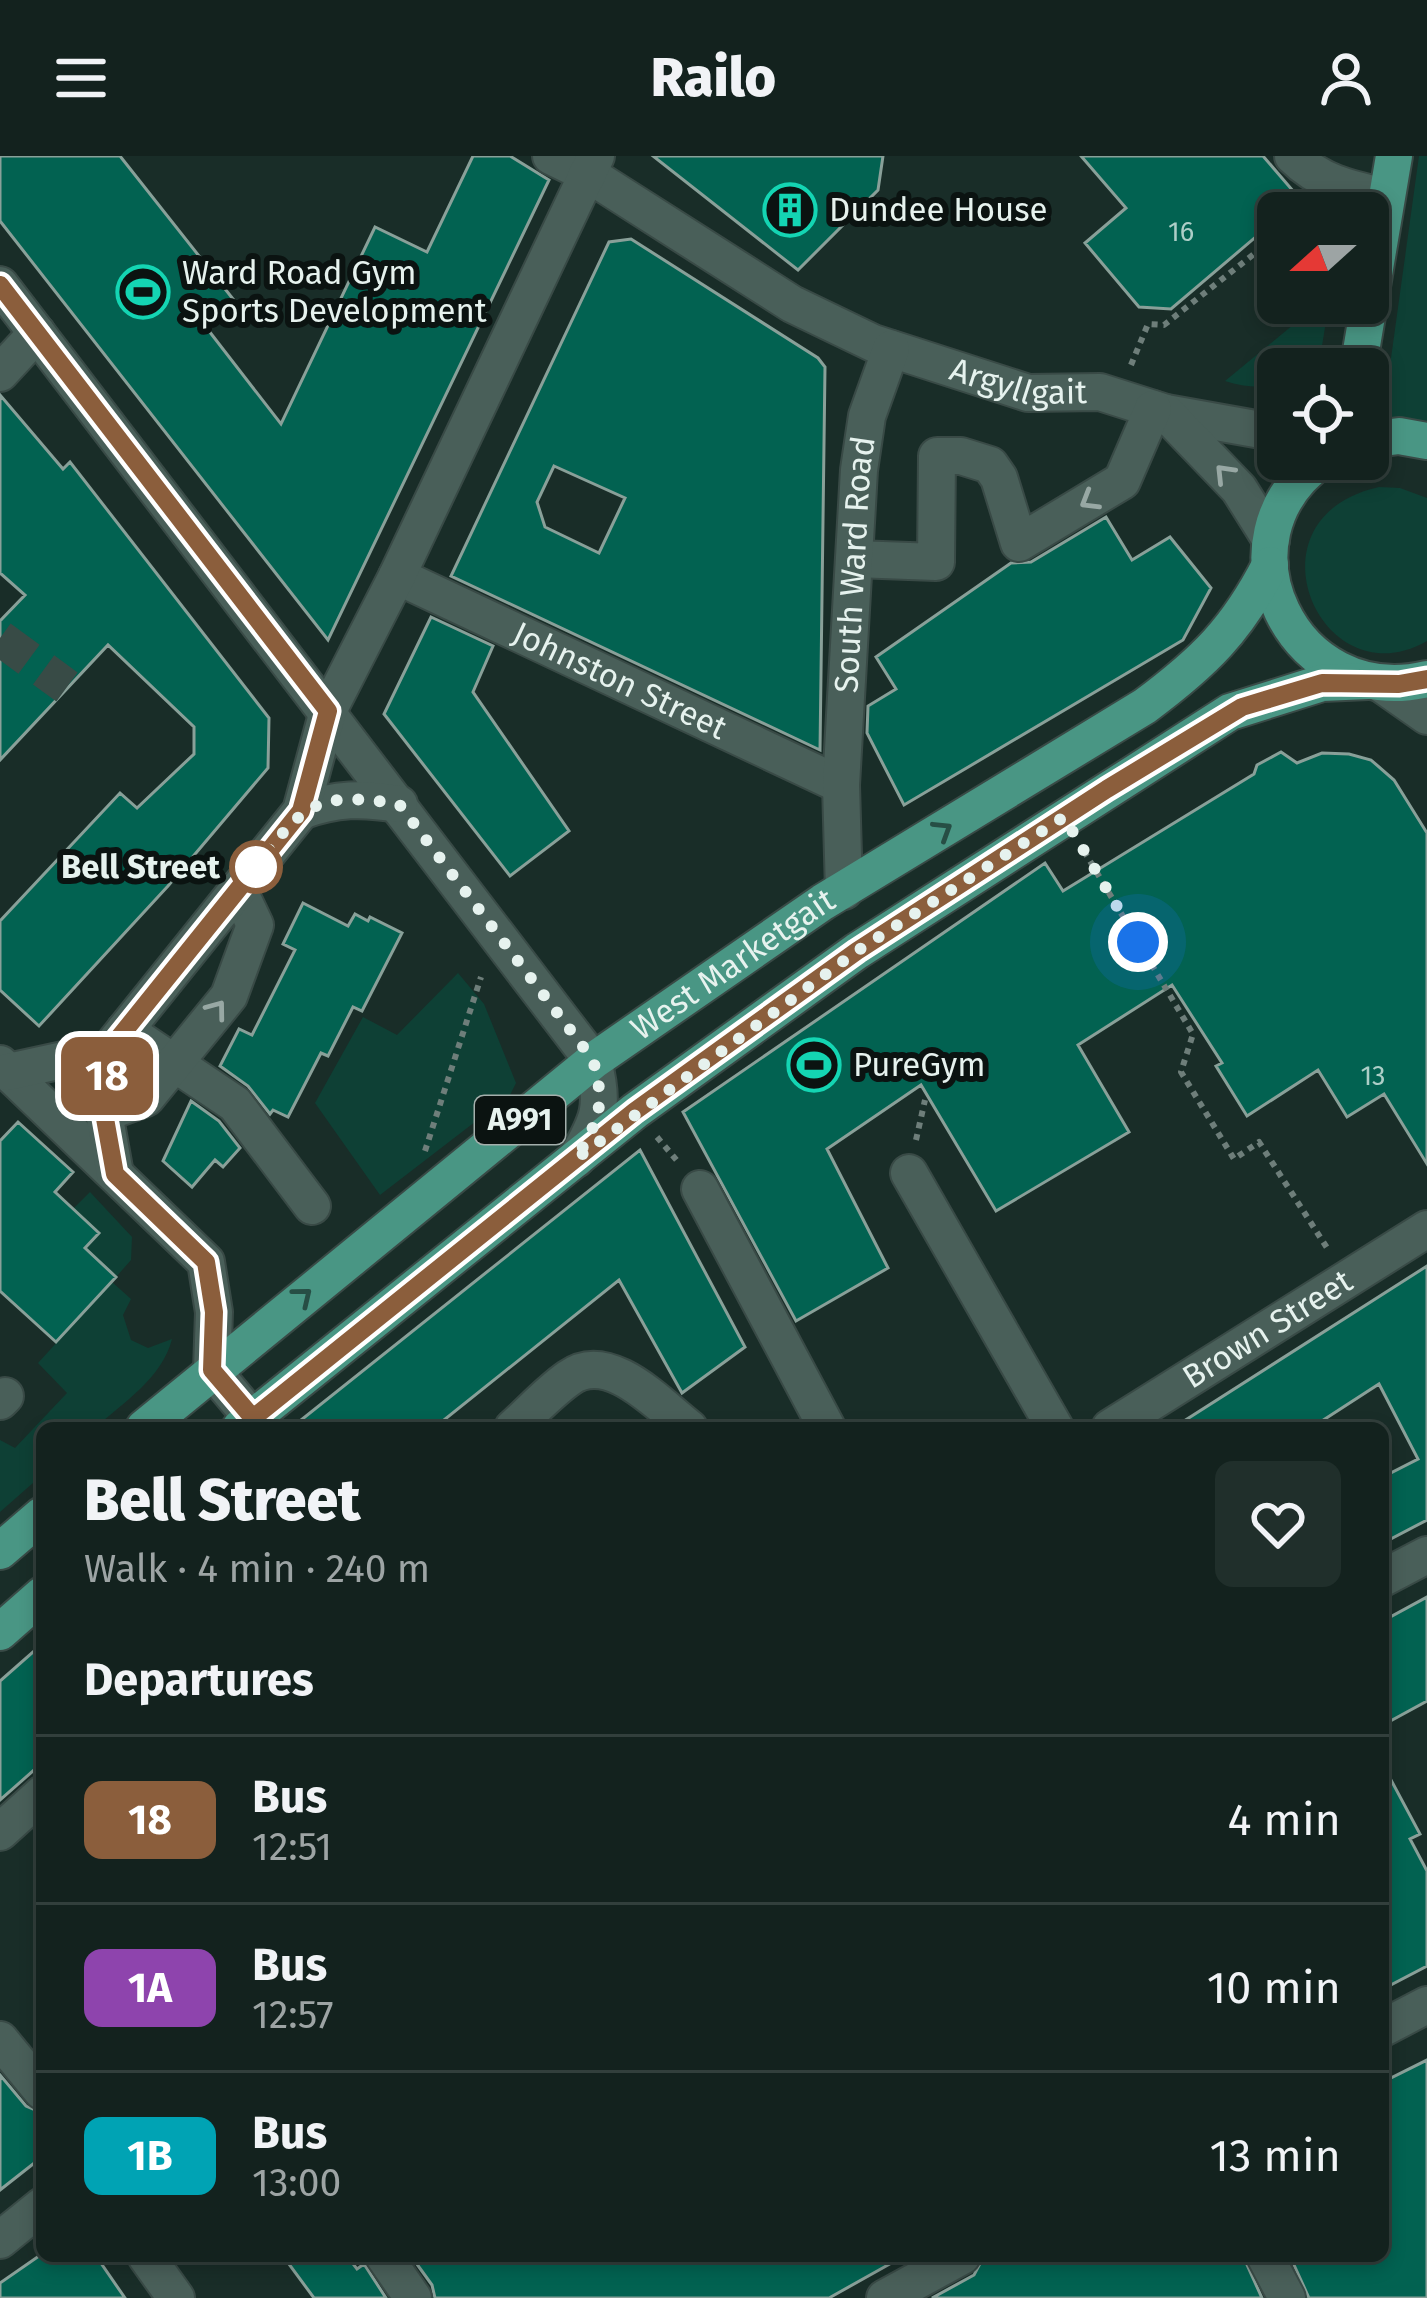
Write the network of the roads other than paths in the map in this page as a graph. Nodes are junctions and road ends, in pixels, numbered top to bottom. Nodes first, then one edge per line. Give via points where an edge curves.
1 (551, 156) edge
2 (1293, 156) edge
3 (1394, 156) edge
4 (592, 165) edge
5 (1362, 192) edge
6 (1387, 192) edge
7 (0, 285) edge
8 (37, 333) junction
9 (882, 346) junction
10 (0, 373) edge
11 (1147, 407) junction
12 (1257, 429) edge
13 (1389, 437) edge
14 (1427, 441) edge
15 (1299, 480) edge
16 (1271, 552) junction
17 (855, 559) junction
18 (397, 576) junction
19 (1427, 679) edge
20 (1374, 682) junction
21 (328, 711) junction
22 (1427, 716) edge
23 (841, 785) junction
24 (399, 804) junction
25 (301, 811) junction
26 (238, 889) junction
27 (844, 891) junction
28 (117, 1040) junction
29 (593, 1060) junction
30 (175, 1063) junction
31 (4, 1068) edge
32 (104, 1113) junction
33 (576, 1159) junction
34 (909, 1173) dead end
35 (115, 1174) junction
36 (700, 1190) road end
37 (312, 1206) dead end
38 (1427, 1229) edge
39 (212, 1370) junction
40 (151, 1422) edge
41 (246, 1422) edge
42 (248, 1422) edge
43 (520, 1422) edge
44 (681, 1422) edge
45 (824, 1422) edge
46 (1051, 1422) edge
47 (1120, 1422) edge
48 (36, 1520) edge
49 (0, 1551) edge
50 (1427, 1555) edge
51 (1389, 1575) edge
52 (36, 1600) edge
53 (0, 1632) edge
54 (36, 1799) edge
55 (0, 1832) edge
56 (1427, 2005) edge
57 (1389, 2025) edge
58 (0, 2040) edge
59 (36, 2084) edge
60 (36, 2211) edge
61 (0, 2240) edge
62 (150, 2262) edge
63 (388, 2262) edge
64 (951, 2262) edge
65 (1268, 2262) edge
66 (176, 2298) edge
67 (413, 2298) edge
68 (885, 2298) edge
69 (1286, 2298) edge

1 - 4 street
2 - 5 street via 1334,186
3 - 6 main road
4 - 9 street via 793,304
4 - 18 street
7 - 8 street
8 - 10 street
8 - 21 street
9 - 11 street, Argyllgait via 1028,393 1100,392
9 - 17 street, South Ward Road via 860,470
11 - 12 street, Argyllgait
16 -> 11 street via 1239,488
11 -> 17 street via 1122,481 1018,543 990,465 937,456 937,562
13 - 14 main road
15 - 16 main road, West Marketgait
16 - 20 main road via 1277,604 1298,639 1329,666
27 -> 16 main road, West Marketgait / A991 via 1179,681 1235,627
17 - 23 street, South Ward Road
18 - 21 street
18 - 23 street, Johnston Street
19 - 20 main road
20 - 22 street
20 - 33 main road, West Marketgait / A991 via 1322,683 1230,712 857,951
21 - 24 street
21 - 25 street
23 - 27 street, South Ward Road
24 - 25 street via 359,797
24 - 29 street
25 - 26 street
26 - 28 street
30 -> 26 street via 229,995 255,925
27 - 29 main road, West Marketgait / A991
28 - 30 street
28 - 31 street
28 - 32 street
29 - 33 street via 600,1114
39 -> 29 main road, West Marketgait / A991
30 - 32 street via 146,1098
30 - 37 street via 235,1104
31 - 35 street
32 - 35 street
33 - 42 main road, West Marketgait / A991
34 - 46 street
35 - 39 street via 206,1262
36 - 45 street
38 - 47 street, Brown Street
39 - 40 main road, West Marketgait / A991
39 - 41 street
43 - 44 street via 572,1375 594,1369 617,1373
48 - 49 main road
50 - 51 street
52 - 53 main road
54 - 55 street
56 - 57 street
58 - 59 street
60 - 61 street
62 - 66 street
63 - 67 street
64 - 68 street
65 - 69 street

